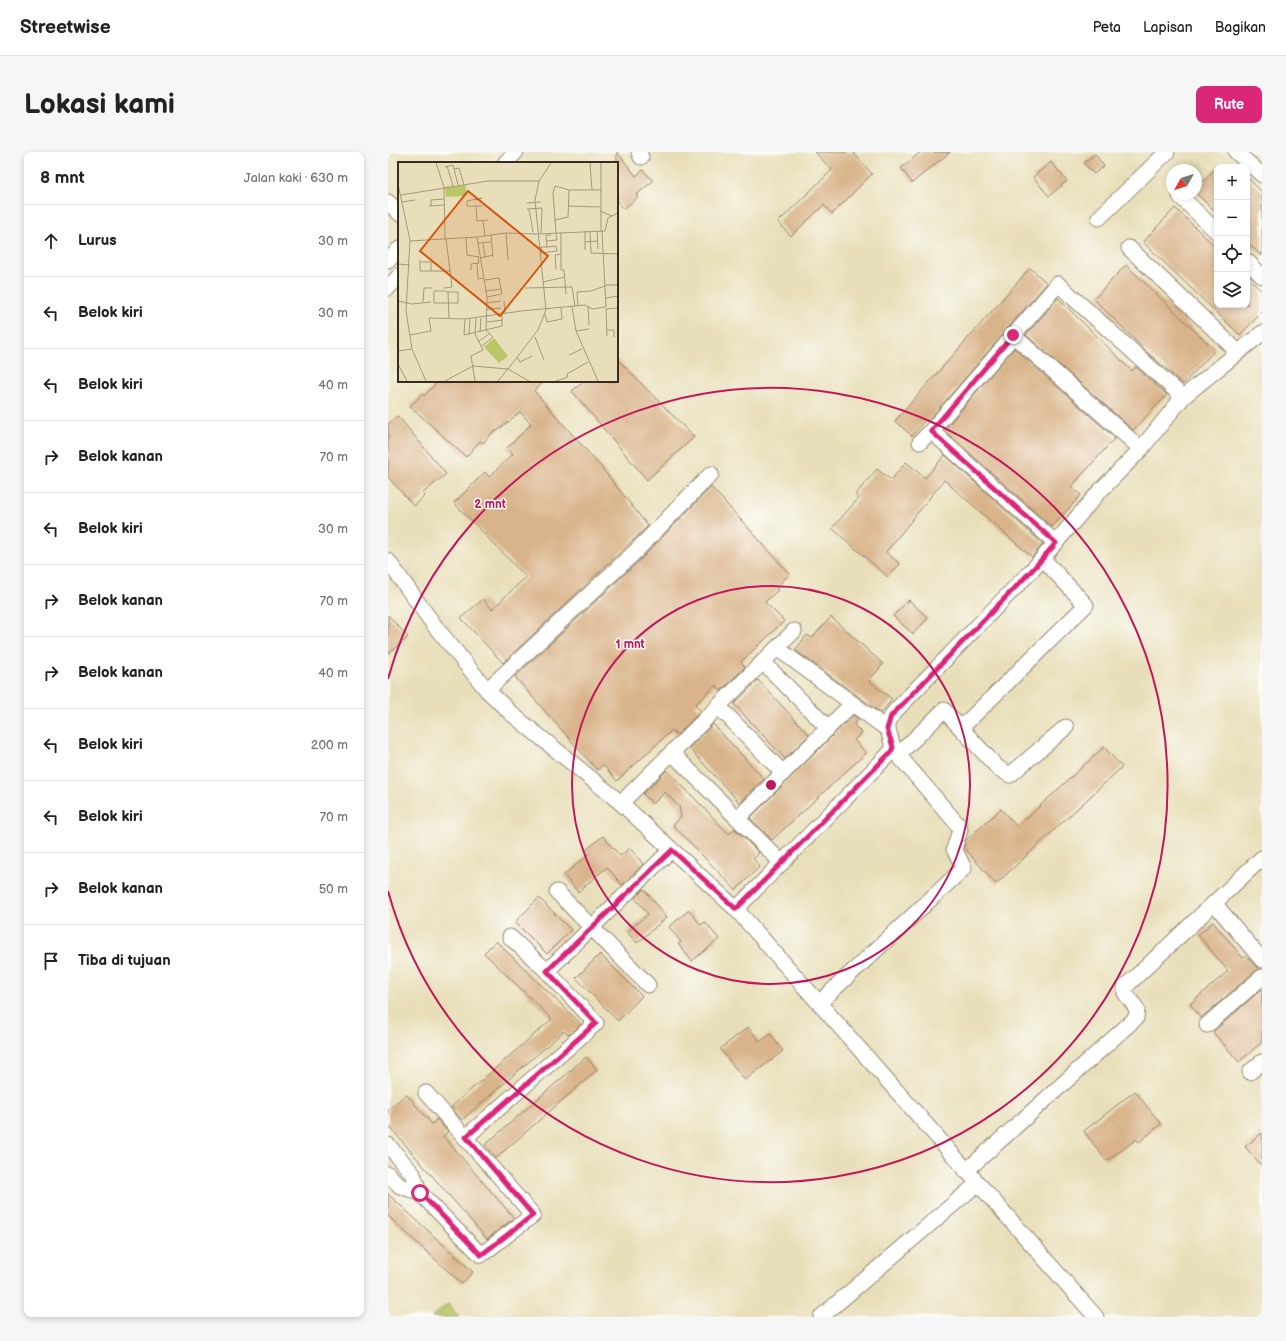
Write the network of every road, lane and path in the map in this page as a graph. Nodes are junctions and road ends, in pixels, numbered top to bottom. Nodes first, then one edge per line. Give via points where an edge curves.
1 (516, 152) edge
2 (1167, 152) edge
3 (1236, 152) edge
4 (506, 162) edge
5 (1262, 175) edge
6 (1184, 200) edge
7 (388, 202) edge
8 (398, 212) edge
9 (1099, 218) dead end
10 (1214, 229) edge
11 (1129, 248) dead end
12 (398, 250) edge
13 (388, 261) edge
14 (1250, 264) edge
15 (1262, 276) edge
16 (398, 277) edge
17 (388, 288) edge
18 (1262, 333) edge
19 (1013, 335) junction
20 (1238, 352) junction
21 (1183, 397) junction
22 (931, 431) junction
23 (920, 442) dead end
24 (1141, 449) junction
25 (711, 474) dead end
26 (1056, 543) junction
27 (1043, 559) junction
28 (388, 560) edge
29 (794, 631) dead end
30 (777, 648) junction
31 (763, 662) junction
32 (487, 690) junction
33 (852, 704) junction
34 (718, 706) junction
35 (1066, 727) dead end
36 (828, 728) junction
37 (961, 728) junction
38 (887, 729) junction
39 (896, 752) junction
40 (672, 753) junction
41 (783, 773) junction
42 (621, 803) junction
43 (738, 818) junction
44 (672, 850) junction
45 (1262, 859) edge
46 (782, 863) junction
47 (556, 892) dead end
48 (1214, 903) junction
49 (736, 909) junction
50 (592, 927) junction
51 (510, 937) dead end
52 (1262, 960) edge
53 (547, 971) junction
54 (1262, 977) edge
55 (648, 985) dead end
56 (819, 1003) junction
57 (1207, 1025) dead end
58 (1262, 1062) edge
59 (1250, 1072) dead end
60 (426, 1093) dead end
61 (466, 1137) junction
62 (388, 1145) edge
63 (966, 1171) junction
64 (388, 1174) edge
65 (977, 1184) junction
66 (420, 1193) junction
67 (821, 1317) edge
68 (1096, 1317) edge

1 - 4 street
2 - 9 street
3 - 5 street
6 - 10 street
7 - 8 street
11 - 20 street
12 - 13 street
14 - 15 street
16 - 17 street
18 - 20 street
19 - 21 street via 1058,284
19 - 22 street
19 - 24 street
20 - 21 street
21 - 24 street
22 - 23 street
22 - 26 street
24 - 26 street via 1098,493
25 - 32 street via 636,552
26 - 27 street
27 - 37 street via 1086,605
27 - 38 street via 896,710
28 - 32 street via 434,625
29 - 30 street
30 - 31 street
30 - 33 street
31 - 34 street
31 - 36 street
32 - 42 street via 512,714
33 - 36 street
33 - 38 street
34 - 40 street
34 - 41 street
35 - 37 street via 1010,775 998,768
36 - 41 street
37 - 39 street via 944,710
38 - 39 street
39 - 46 street
39 - 56 street via 959,826 954,849 964,868
40 - 42 street
40 - 43 street
41 - 43 street
42 - 44 street
43 - 46 street
44 - 49 street
44 - 50 street
45 - 48 street
46 - 49 street
47 - 50 street
48 - 52 street
48 - 63 street via 1126,987 1125,993 1137,1009 1136,1018
49 - 56 street
50 - 53 street
50 - 55 street
51 - 53 street
53 - 61 street via 596,1023
54 - 57 street
56 - 63 street
58 - 59 street
60 - 61 street
61 - 66 street via 533,1215 481,1255
62 - 66 street via 413,1174
63 - 65 street
64 - 66 street via 400,1186
65 - 67 street
65 - 68 street

